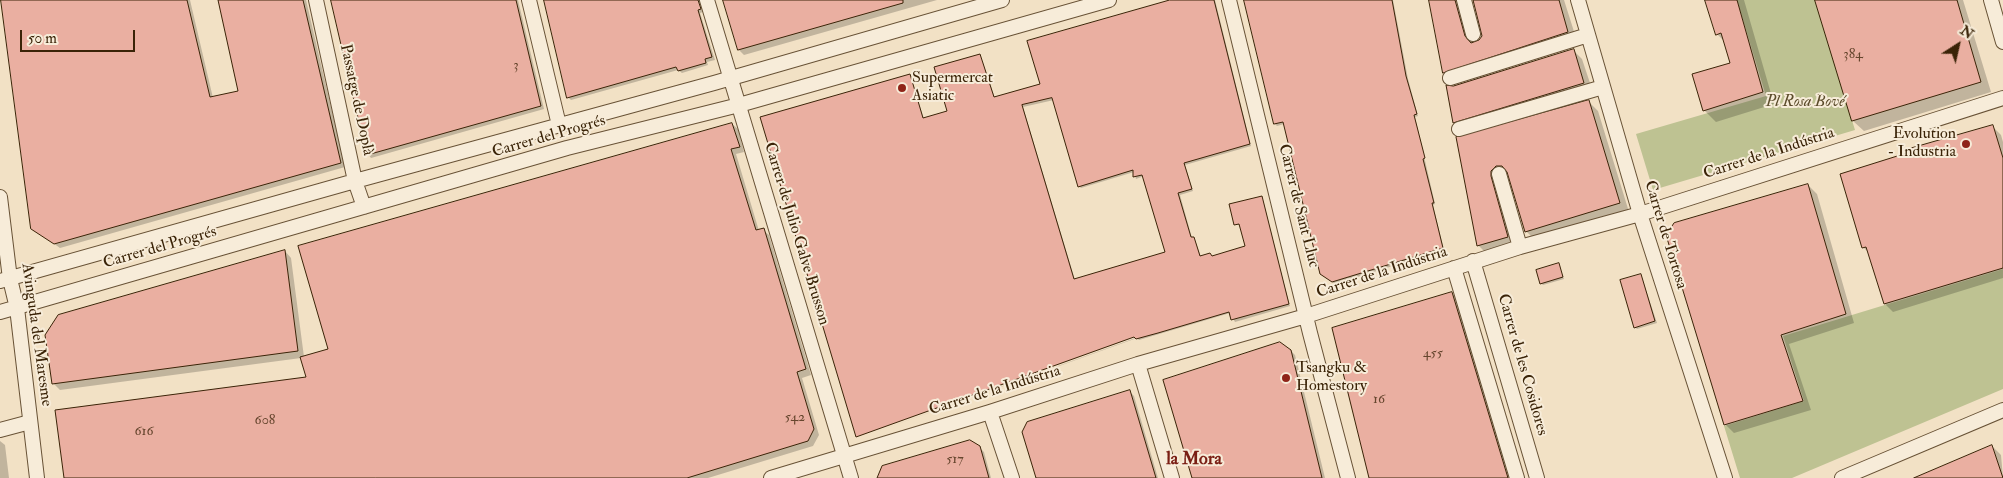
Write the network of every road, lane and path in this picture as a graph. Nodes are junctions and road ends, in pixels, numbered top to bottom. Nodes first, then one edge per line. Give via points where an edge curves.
1 (316, 0) edge
2 (529, 0) edge
3 (706, 0) edge
4 (1002, 0) edge
5 (1109, 0) edge
6 (1229, 0) edge
7 (1464, 0) edge
8 (1578, 0) edge
9 (1991, 0) edge
10 (1473, 34) dead end
11 (1588, 35) junction
12 (2003, 42) edge
13 (729, 78) junction
14 (1450, 78) dead end
15 (1603, 87) junction
16 (2003, 98) edge
17 (739, 105) junction
18 (559, 125) junction
19 (1459, 129) dead end
20 (1499, 174) dead end
21 (355, 181) junction
22 (0, 197) edge
23 (364, 207) junction
24 (1640, 214) junction
25 (1520, 247) junction
26 (1473, 261) junction
27 (1454, 268) junction
28 (5, 280) edge
29 (17, 308) junction
30 (0, 312) edge
31 (1306, 316) junction
32 (1138, 364) junction
33 (2003, 410) edge
34 (990, 412) junction
35 (30, 422) junction
36 (0, 430) edge
37 (844, 456) junction
38 (37, 478) edge
39 (771, 478) edge
40 (851, 478) edge
41 (1012, 478) edge
42 (1172, 478) edge
43 (1348, 478) edge
44 (1517, 478) edge
45 (1537, 478) edge
46 (1725, 478) edge
47 (1842, 478) edge

1 - 21 street, Passatge de Doplà
2 - 18 street
3 - 13 street, Carrer de Julio Galve Brusson
4 - 13 street, Carrer del Progrés
5 - 17 street, Carrer del Progrés
6 - 31 street, Carrer de Sant Lluc
7 - 10 street
8 - 11 street, Carrer de Tortosa
9 - 12 street
11 - 14 street
11 - 15 street, Carrer de Tortosa
13 - 17 street, Carrer de Julio Galve Brusson
13 - 18 street, Carrer del Progrés
15 - 19 street
15 - 24 street, Carrer de Tortosa
16 - 24 street, Carrer de la Indústria
17 - 23 street, Carrer del Progrés via 567,148
17 - 37 street, Carrer de Julio Galve Brusson
18 - 21 street, Carrer del Progrés
20 - 25 street
21 - 23 street, Passatge de Doplà
21 - 28 street, Carrer del Progrés
22 - 28 street, Avinguda del Maresme
23 - 29 street, Carrer del Progrés
24 - 25 street, Carrer de la Indústria
24 - 46 street, Carrer de Tortosa
25 - 26 street, Carrer de la Indústria
26 - 27 street, Carrer de la Indústria
26 - 45 street, Carrer de les Cosidores
27 - 31 street, Carrer de la Indústria
27 - 44 street
28 - 29 street, Avinguda del Maresme
29 - 30 street, Carrer del Progrés
29 - 35 street, Avinguda del Maresme
31 - 32 street, Carrer de la Indústria
31 - 43 street, Carrer de Sant Lluc
32 - 34 street, Carrer de la Indústria
32 - 42 street
33 - 47 street
34 - 37 street, Carrer de la Indústria
34 - 41 street
35 - 36 street
35 - 38 street, Avinguda del Maresme
37 - 39 street, Carrer de la Indústria
37 - 40 street, Carrer de Julio Galve Brusson

